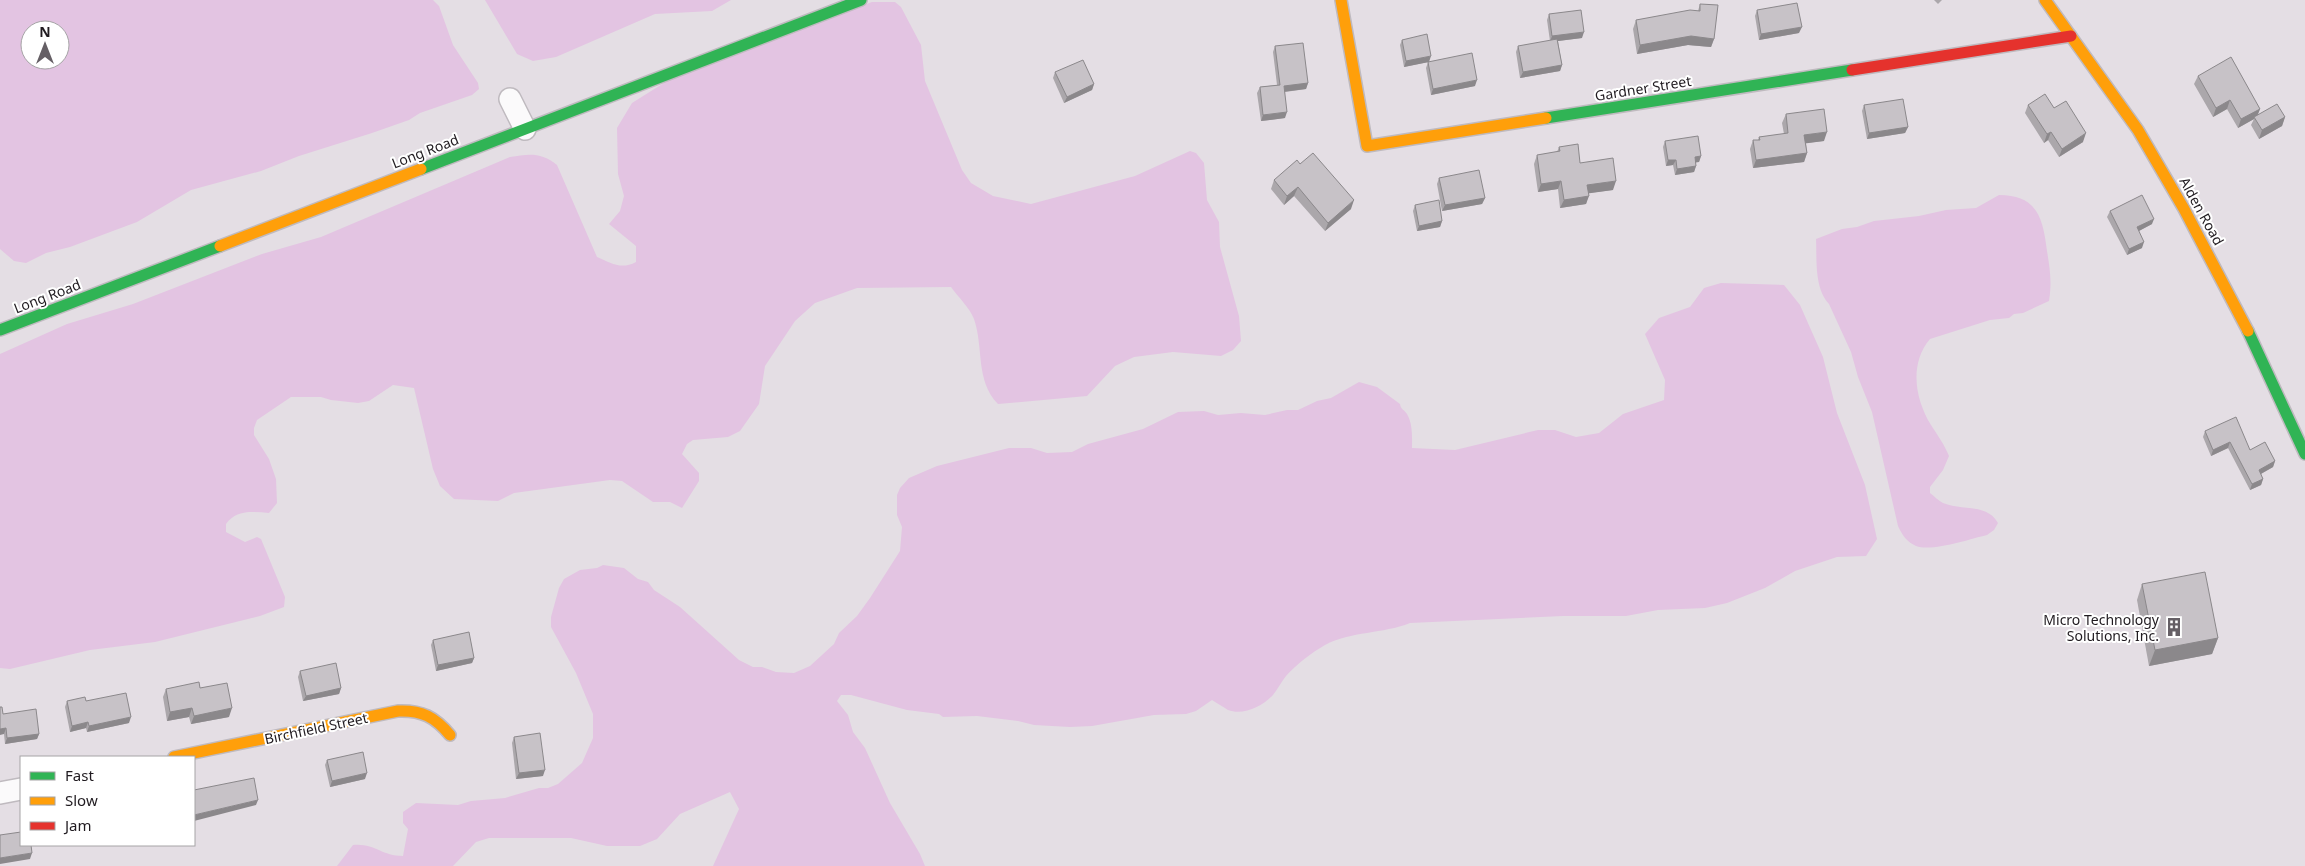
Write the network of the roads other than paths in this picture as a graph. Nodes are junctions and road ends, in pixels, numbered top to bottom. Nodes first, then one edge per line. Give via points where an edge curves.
1 (861, 0) edge
2 (1341, 0) edge
3 (2045, 0) edge
4 (2071, 36) junction
5 (510, 99) dead end
6 (525, 129) junction
7 (0, 330) edge
8 (2305, 454) edge
9 (450, 735) dead end
10 (179, 756) edge
11 (20, 789) edge
12 (0, 793) edge

1 - 6 street, Long Road
2 - 4 street, Gardner Street via 1367,146
3 - 4 street, Alden Road
4 - 8 street, Alden Road via 2137,128 2198,232 2264,362
5 - 6 street
6 - 7 street, Long Road
9 - 10 street, Birchfield Street via 429,714 414,710 398,711
11 - 12 street

